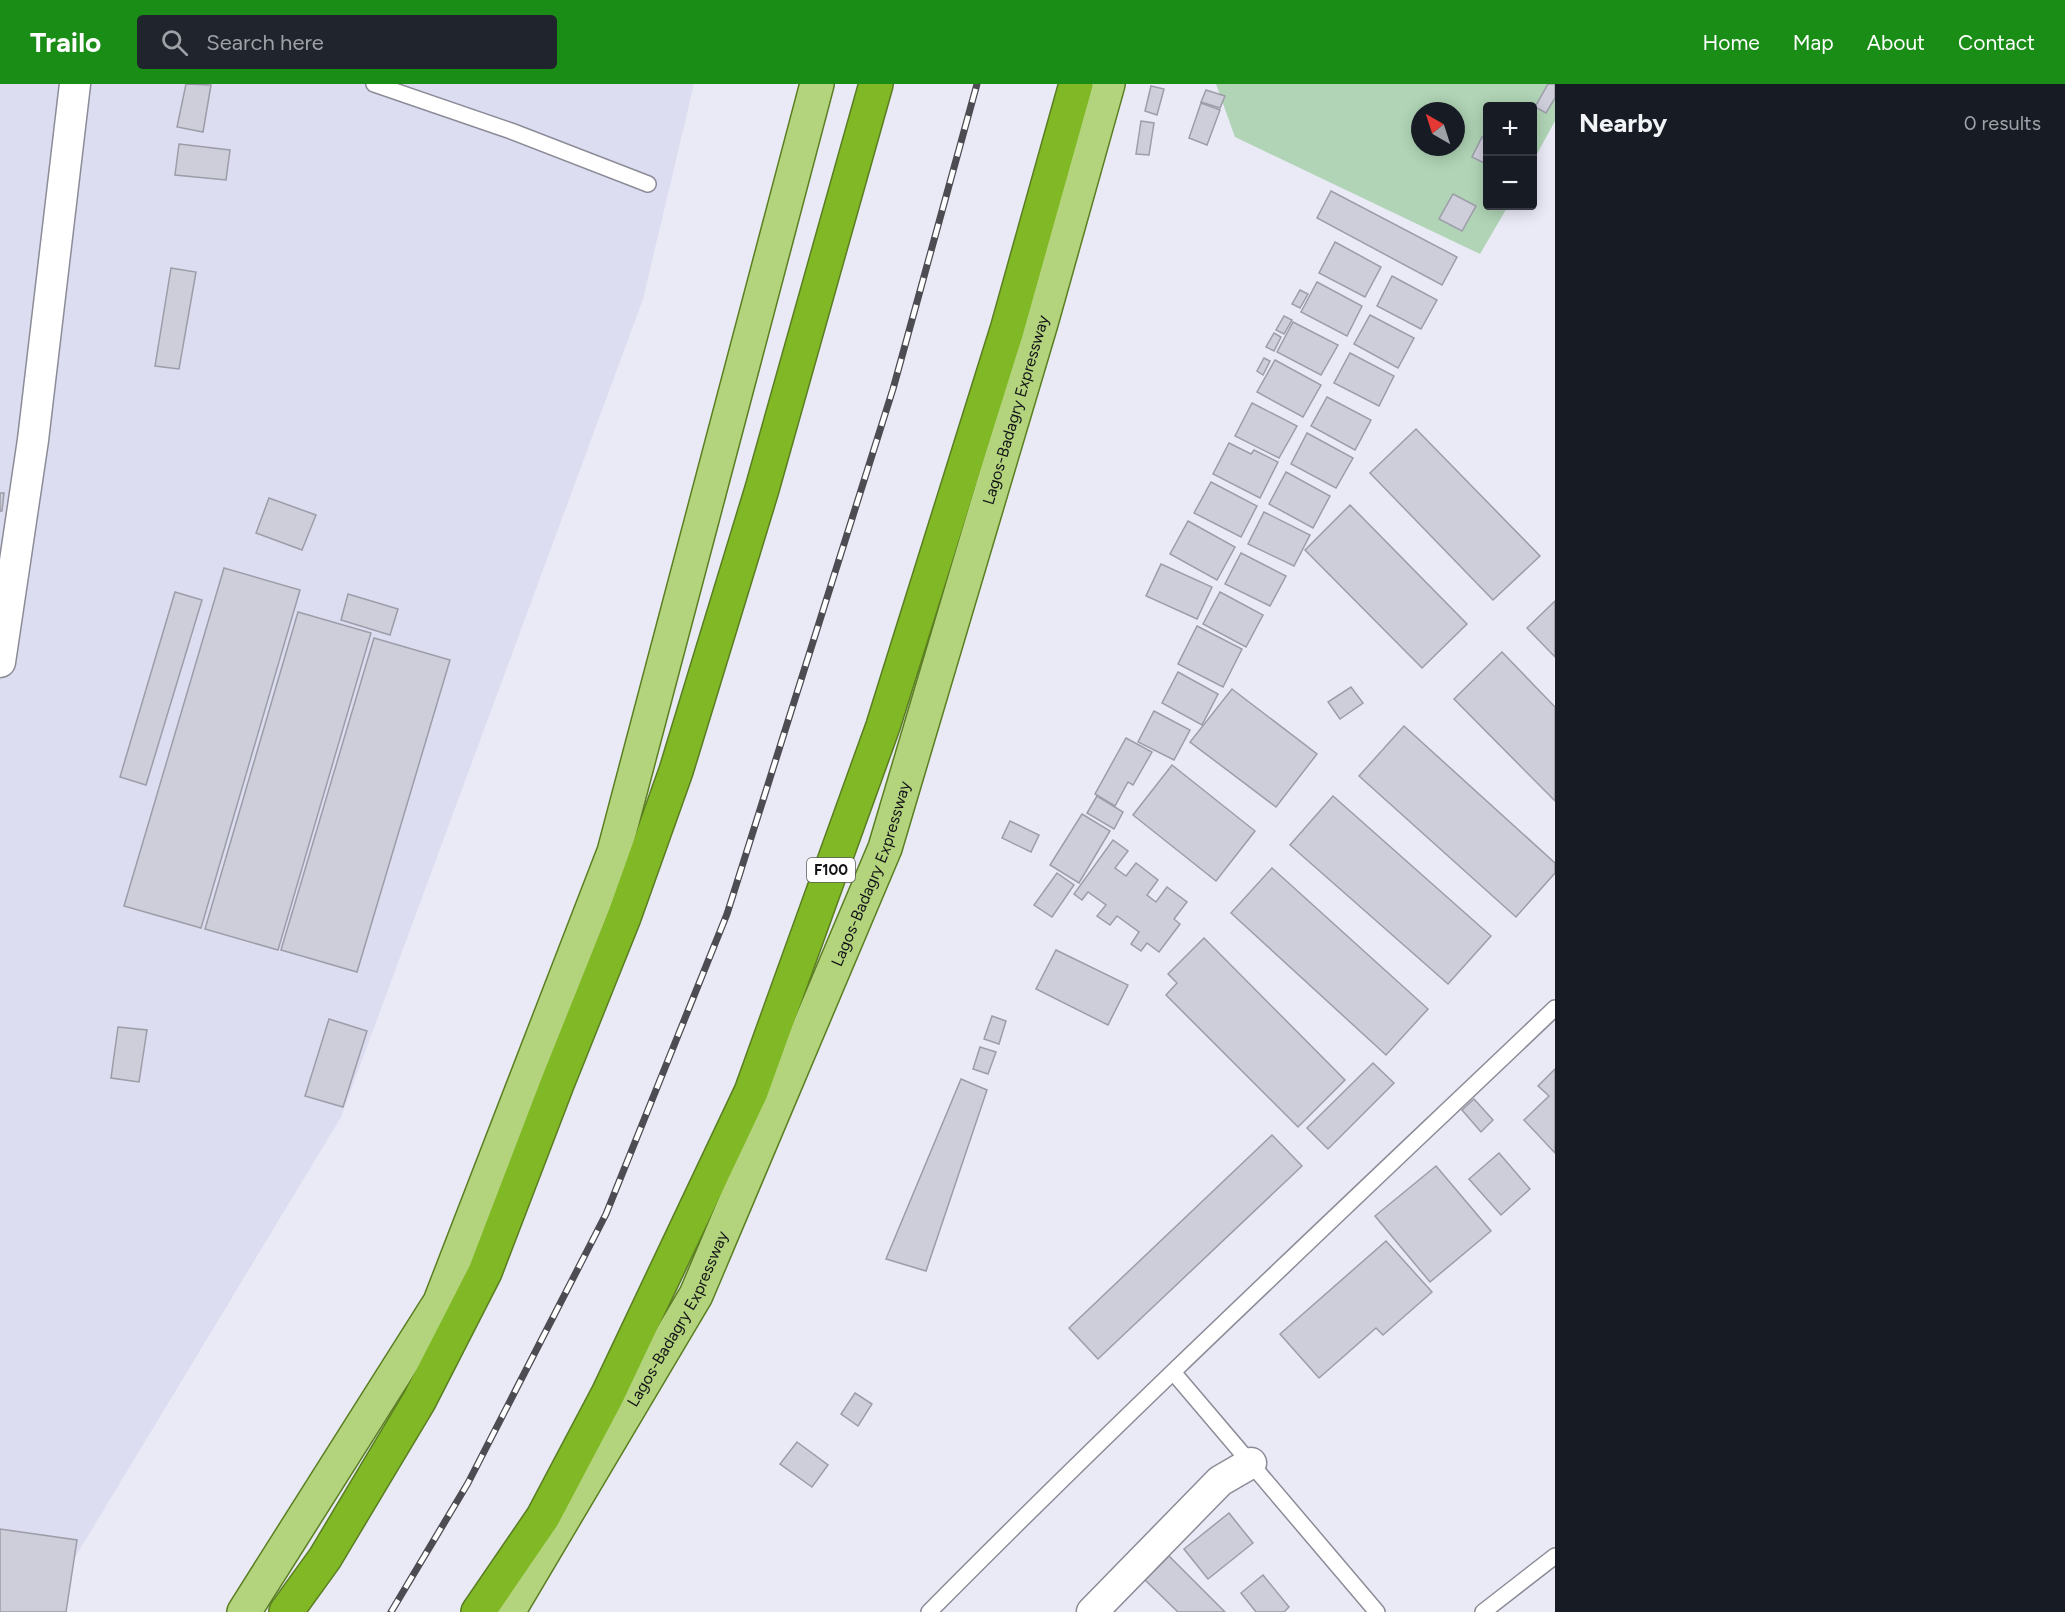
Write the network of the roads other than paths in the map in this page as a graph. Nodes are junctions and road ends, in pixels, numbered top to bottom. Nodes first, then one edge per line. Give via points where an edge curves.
1 (75, 84) edge
2 (374, 84) edge
3 (817, 84) edge
4 (876, 84) edge
5 (1076, 84) edge
6 (1108, 84) edge
7 (648, 184) dead end
8 (0, 662) edge
9 (1555, 1008) edge
10 (1173, 1372) junction
11 (1251, 1463) junction
12 (1555, 1556) edge
13 (244, 1612) edge
14 (286, 1612) edge
15 (478, 1612) edge
16 (508, 1612) edge
17 (929, 1612) edge
18 (1092, 1612) edge
19 (1377, 1612) edge
20 (1483, 1612) edge

1 - 8 street via 33,440
2 - 7 lane
3 - 13 main road via 614,852 440,1302
4 - 14 highway via 755,512 676,771 624,917 485,1272 418,1401 325,1558
5 - 15 highway, Lagos-Badagry Expressway / F100 via 1008,330 883,726 751,1092 608,1394 543,1517
6 - 16 main road, Lagos-Badagry Expressway via 885,848 696,1294
9 - 10 lane
10 - 11 lane
10 - 17 lane
11 - 18 street via 1220,1481
11 - 19 lane
12 - 20 lane

